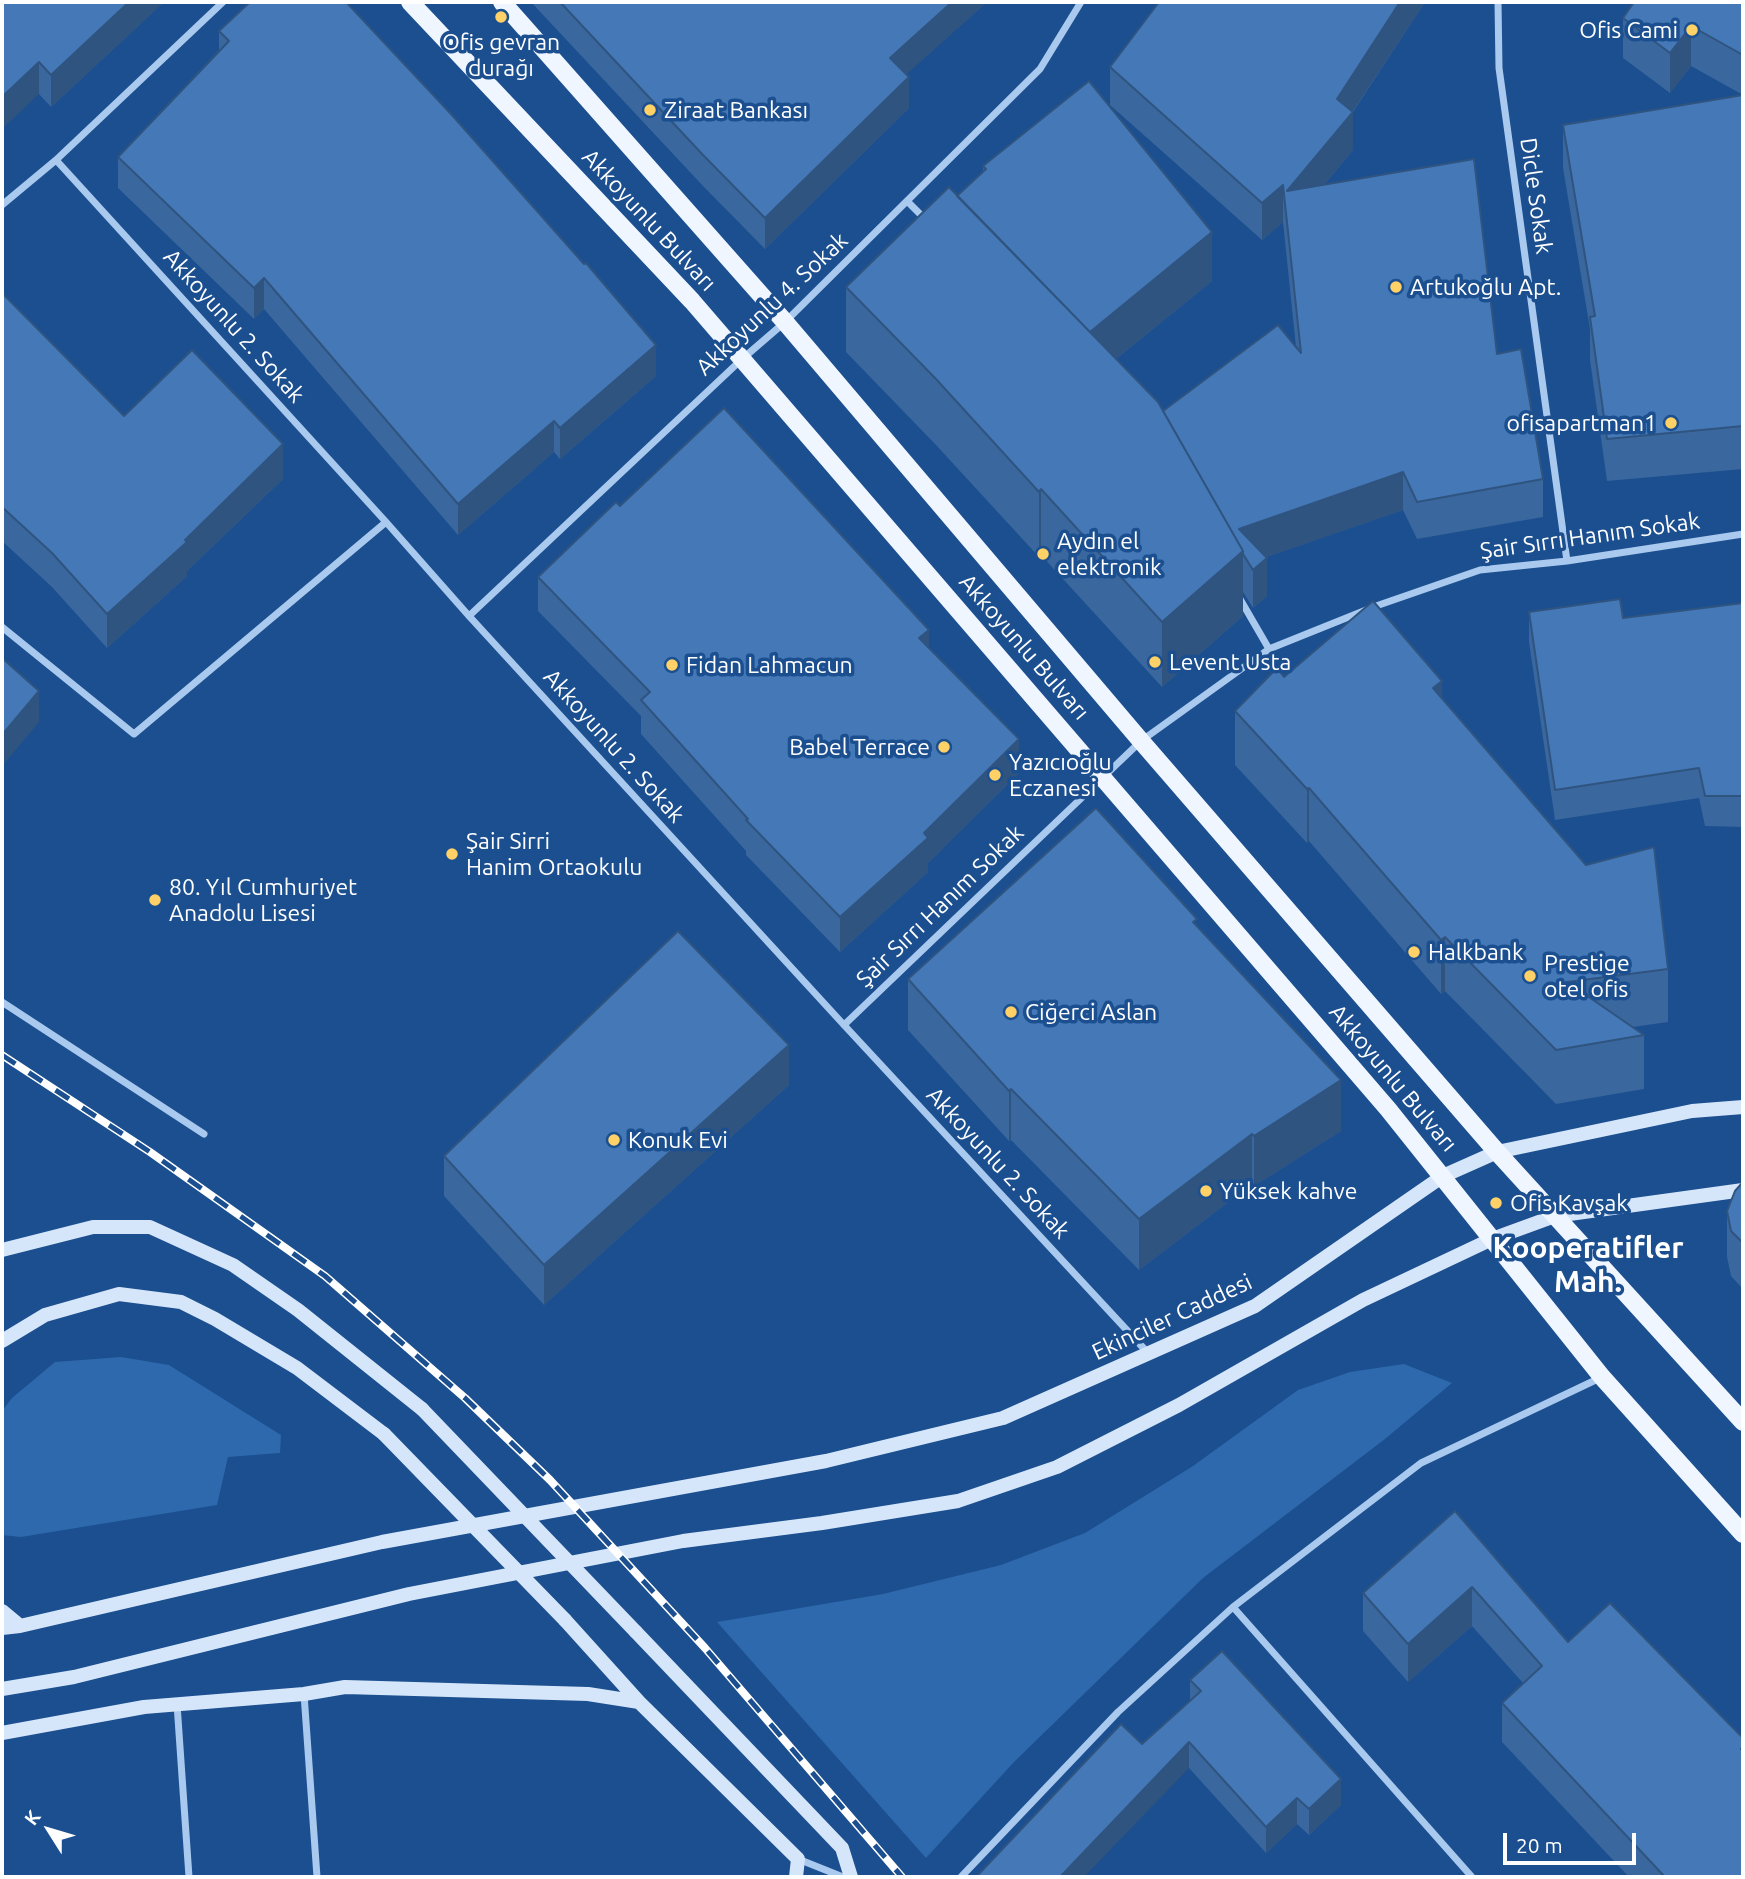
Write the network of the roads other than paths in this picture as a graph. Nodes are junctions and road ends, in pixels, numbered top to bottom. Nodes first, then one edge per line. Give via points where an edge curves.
1 (223, 2) edge
2 (410, 2) edge
3 (502, 2) edge
4 (1081, 2) edge
5 (1498, 2) edge
6 (56, 160) junction
7 (907, 201) junction
8 (2, 205) edge
9 (936, 230) edge
10 (785, 322) junction
11 (741, 359) junction
12 (386, 522) junction
13 (1743, 534) edge
14 (1567, 561) junction
15 (1236, 592) edge
16 (469, 615) junction
17 (2, 627) edge
18 (1269, 649) junction
19 (1141, 741) junction
20 (1103, 776) junction
21 (2, 1002) edge
22 (844, 1025) junction
23 (1743, 1107) edge
24 (204, 1134) dead end
25 (1497, 1152) junction
26 (1443, 1176) junction
27 (1743, 1190) edge
28 (1555, 1216) junction
29 (1492, 1239) junction
30 (2, 1250) edge
31 (2, 1341) edge
32 (1149, 1354) junction
33 (1602, 1377) junction
34 (1743, 1422) edge
35 (1743, 1534) edge
36 (1233, 1607) junction
37 (2, 1611) edge
38 (20, 1626) junction
39 (2, 1628) edge
40 (2, 1689) edge
41 (304, 1694) junction
42 (639, 1702) junction
43 (177, 1704) junction
44 (2, 1733) edge
45 (798, 1859) junction
46 (189, 1877) edge
47 (317, 1877) edge
48 (796, 1877) edge
49 (843, 1877) edge
50 (851, 1877) edge
51 (961, 1877) edge
52 (1472, 1877) edge

1 - 6 street
2 - 11 main road, Akkoyunlu Bulvarı via 692,300
3 - 10 main road, Akkoyunlu Bulvarı
4 - 7 street, Akkoyunlu 4. Sokak via 1040,69
5 - 14 street, Dicle Sokak via 1499,68
6 - 8 street
6 - 12 street, Akkoyunlu 2. Sokak
7 - 9 street
7 - 10 street, Akkoyunlu 4. Sokak
10 - 11 street, Akkoyunlu 4. Sokak
10 - 19 main road, Akkoyunlu Bulvarı
11 - 16 street, Akkoyunlu 4. Sokak
11 - 20 main road, Akkoyunlu Bulvarı
12 - 16 street, Akkoyunlu 2. Sokak
12 - 17 street via 134,734
13 - 14 street, Şair Sırrı Hanım Sokak
14 - 18 street, Şair Sırrı Hanım Sokak via 1479,569
15 - 18 street
16 - 22 street, Akkoyunlu 2. Sokak
18 - 19 street, Şair Sırrı Hanım Sokak
19 - 20 street, Şair Sırrı Hanım Sokak
19 - 25 main road, Akkoyunlu Bulvarı
20 - 22 street, Şair Sırrı Hanım Sokak
20 - 26 main road, Akkoyunlu Bulvarı
21 - 24 street
22 - 32 street, Akkoyunlu 2. Sokak
23 - 25 main road, Ekinciler Caddesi via 1692,1111
25 - 26 main road, Ekinciler Caddesi
25 - 28 main road, Akkoyunlu Bulvarı
26 - 29 main road, Akkoyunlu Bulvarı
26 - 32 main road, Ekinciler Caddesi via 1255,1306
27 - 28 main road
28 - 29 main road
28 - 34 main road, Akkoyunlu Bulvarı
29 - 33 main road, Akkoyunlu Bulvarı
29 - 40 main road via 1363,1300 1179,1405 1057,1467 958,1501 683,1541 409,1594 75,1677
30 - 50 main road, bridge via 93,1227 150,1227 233,1265 298,1310 422,1409 842,1848
31 - 42 main road, bridge via 45,1315 119,1294 181,1302 215,1318 297,1368 384,1434
32 - 38 main road, Ekinciler Caddesi via 1003,1418 826,1461 382,1542
33 - 35 main road, Akkoyunlu Bulvarı
33 - 36 street via 1420,1462
36 - 51 street via 1118,1712
36 - 52 street
37 - 38 main road
38 - 39 main road, Ekinciler Caddesi
41 - 42 main road via 345,1687 588,1695
41 - 43 main road
41 - 47 street
42 - 45 main road
43 - 44 main road
43 - 46 street
45 - 48 main road
45 - 49 street

